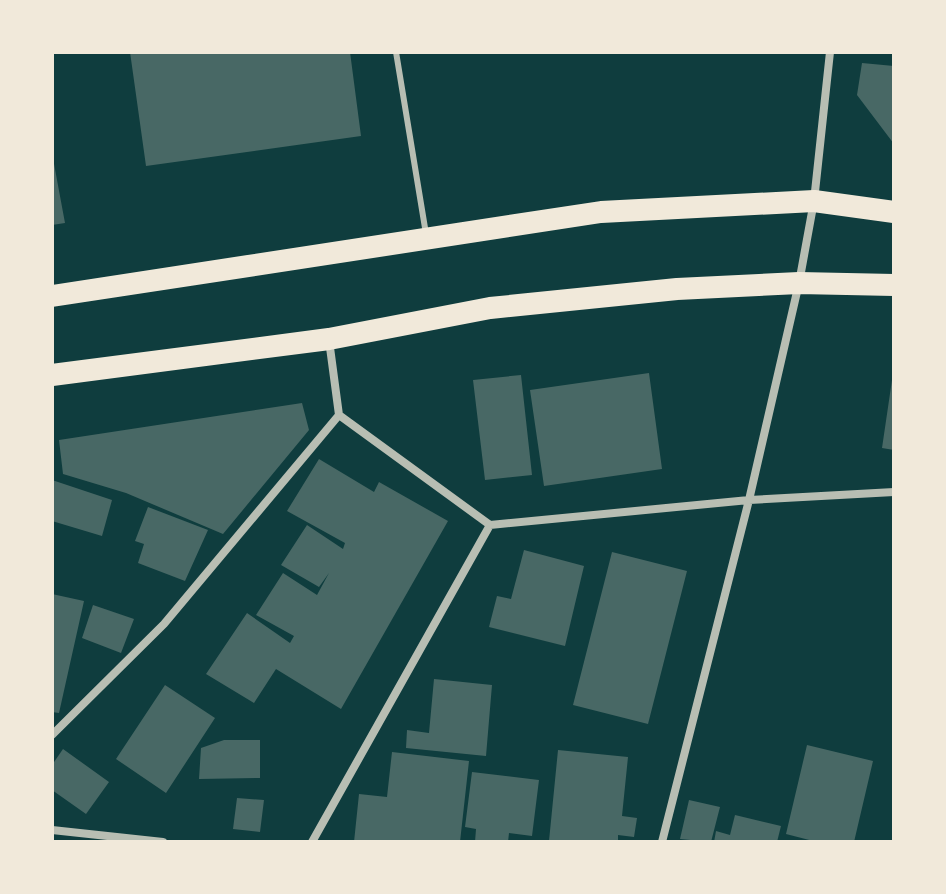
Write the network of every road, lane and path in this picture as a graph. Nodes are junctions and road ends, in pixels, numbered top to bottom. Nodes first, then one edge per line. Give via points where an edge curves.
1 (396, 52) edge
2 (830, 52) edge
3 (814, 201) junction
4 (894, 212) edge
5 (427, 238) junction
6 (799, 283) junction
7 (894, 285) edge
8 (52, 296) edge
9 (329, 339) junction
10 (52, 375) edge
11 (339, 415) junction
12 (894, 492) edge
13 (749, 500) junction
14 (490, 525) junction
15 (52, 735) edge
16 (52, 830) edge
17 (163, 842) edge
18 (312, 842) edge
19 (662, 842) edge

1 - 5 lane
2 - 3 street
3 - 4 highway
3 - 5 highway via 601,212
3 - 6 street
5 - 8 highway
6 - 7 highway
6 - 9 highway via 490,308
6 - 13 street
9 - 10 highway
9 - 11 street
11 - 14 street
11 - 15 street via 164,624
12 - 13 street
13 - 14 street
13 - 19 street
14 - 18 street
16 - 17 street

